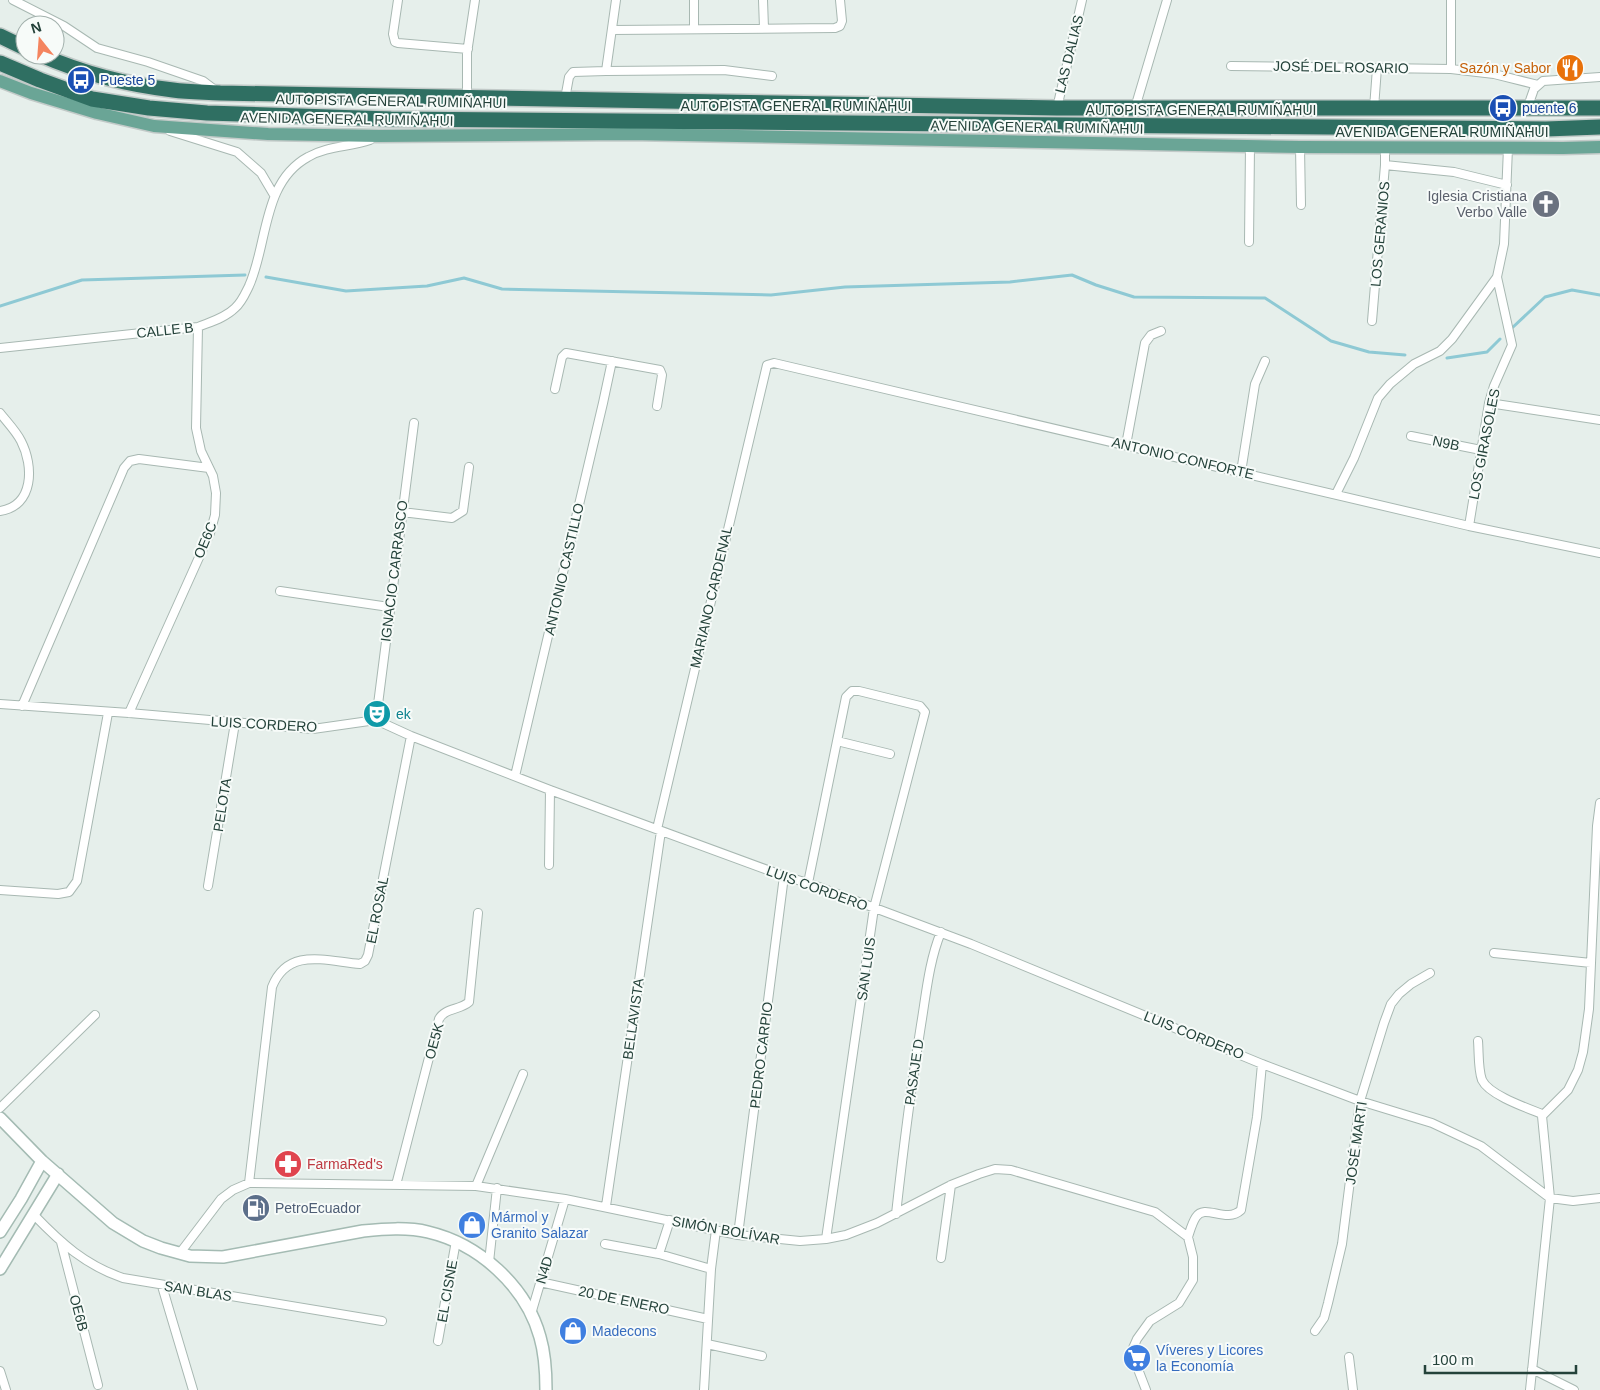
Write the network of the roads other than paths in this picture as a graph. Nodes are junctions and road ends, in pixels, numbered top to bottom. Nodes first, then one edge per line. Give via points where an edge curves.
1 (13, 0) edge
2 (398, 0) edge
3 (475, 0) edge
4 (616, 0) edge
5 (694, 0) edge
6 (764, 0) edge
7 (840, 0) edge
8 (1082, 0) edge
9 (1167, 0) edge
10 (1451, 0) edge
11 (694, 28) junction
12 (764, 28) junction
13 (612, 30) junction
14 (0, 36) edge
15 (15, 43) edge
16 (468, 49) junction
17 (0, 63) edge
18 (65, 64) edge
19 (1231, 66) dead end
20 (1377, 68) junction
21 (1451, 69) junction
22 (606, 71) junction
23 (772, 76) dead end
24 (1600, 77) edge
25 (0, 81) edge
26 (1538, 84) junction
27 (220, 93) junction
28 (467, 98) junction
29 (565, 99) junction
30 (1056, 108) junction
31 (1135, 108) junction
32 (1374, 108) junction
33 (1600, 108) edge
34 (1527, 109) junction
35 (154, 126) junction
36 (1600, 127) edge
37 (379, 136) junction
38 (1250, 146) junction
39 (1384, 146) junction
40 (1300, 147) junction
41 (1600, 147) edge
42 (1508, 148) junction
43 (1386, 165) junction
44 (1507, 185) junction
45 (274, 195) junction
46 (1301, 205) dead end
47 (1249, 242) dead end
48 (1497, 277) junction
49 (1372, 321) dead end
50 (198, 327) junction
51 (1161, 331) dead end
52 (0, 348) edge
53 (612, 361) junction
54 (1265, 361) dead end
55 (766, 365) joint
56 (555, 388) dead end
57 (1489, 403) junction
58 (657, 406) dead end
59 (0, 413) edge
60 (1600, 420) edge
61 (414, 423) dead end
62 (1411, 436) dead end
63 (1126, 445) junction
64 (1481, 450) junction
65 (469, 467) dead end
66 (209, 468) junction
67 (1241, 472) junction
68 (1336, 494) junction
69 (0, 511) edge
70 (402, 512) junction
71 (1469, 526) junction
72 (1600, 552) edge
73 (280, 591) dead end
74 (389, 608) junction
75 (0, 704) edge
76 (22, 706) junction
77 (108, 712) junction
78 (130, 713) junction
79 (376, 720) junction
80 (235, 723) junction
81 (411, 736) junction
82 (837, 741) junction
83 (890, 754) dead end
84 (515, 776) junction
85 (550, 790) junction
86 (1600, 803) edge
87 (659, 830) junction
88 (549, 865) dead end
89 (784, 876) junction
90 (808, 883) junction
91 (208, 886) dead end
92 (0, 890) edge
93 (874, 908) junction
94 (478, 913) dead end
95 (941, 932) junction
96 (1494, 954) dead end
97 (1591, 964) junction
98 (1430, 973) dead end
99 (94, 1015) dead end
100 (1478, 1041) dead end
101 (1262, 1064) junction
102 (523, 1074) dead end
103 (1360, 1101) junction
104 (0, 1108) edge
105 (1542, 1114) junction
106 (0, 1118) edge
107 (42, 1161) junction
108 (58, 1174) junction
109 (250, 1183) junction
110 (396, 1185) junction
111 (951, 1185) junction
112 (476, 1186) junction
113 (497, 1188) junction
114 (1550, 1198) junction
115 (1600, 1198) edge
116 (565, 1199) junction
117 (606, 1206) junction
118 (896, 1214) junction
119 (34, 1215) junction
120 (670, 1220) junction
121 (716, 1230) junction
122 (0, 1232) edge
123 (738, 1235) junction
124 (1188, 1237) junction
125 (826, 1239) junction
126 (456, 1241) junction
127 (60, 1242) junction
128 (605, 1244) dead end
129 (180, 1253) junction
130 (659, 1254) junction
131 (941, 1258) dead end
132 (489, 1262) junction
133 (0, 1269) edge
134 (711, 1269) junction
135 (540, 1282) junction
136 (162, 1286) junction
137 (531, 1314) junction
138 (708, 1319) junction
139 (382, 1321) dead end
140 (1314, 1330) dead end
141 (438, 1341) dead end
142 (707, 1344) junction
143 (762, 1356) dead end
144 (1349, 1357) dead end
145 (1532, 1369) junction
146 (0, 1371) edge
147 (98, 1384) dead end
148 (6, 1390) edge
149 (193, 1390) edge
150 (546, 1390) edge
151 (704, 1390) edge
152 (1146, 1390) edge
153 (1353, 1390) edge
154 (1530, 1390) edge
155 (1574, 1390) edge

1 - 27 street via 64,26 97,48 203,81
2 - 16 street via 393,34 395,42
3 - 16 street
4 - 13 street
5 - 11 street
6 - 12 street
7 - 12 street via 842,21 835,28
8 - 30 street, LAS DALIAS
9 - 31 street
10 - 21 street
11 - 12 street
11 - 13 street
13 - 22 street
14 - 15 highway
16 - 28 street
17 - 36 highway, AUTOPISTA GENERAL RUMIÑAHUI via 92,99 207,113 401,119
18 - 27 highway, AUTOPISTA GENERAL RUMIÑAHUI via 173,90
19 - 20 street, JOSÉ DEL ROSARIO
20 - 21 street, JOSÉ DEL ROSARIO
20 - 32 street
21 - 26 street, JOSÉ DEL ROSARIO
22 - 23 street via 724,70
22 - 29 street via 573,72
24 - 26 street
25 - 35 main road, AVENIDA GENERAL RUMIÑAHUI via 97,113
26 - 34 street
27 - 28 highway, AUTOPISTA GENERAL RUMIÑAHUI
28 - 29 highway, AUTOPISTA GENERAL RUMIÑAHUI
29 - 30 highway, AUTOPISTA GENERAL RUMIÑAHUI
30 - 31 highway, AUTOPISTA GENERAL RUMIÑAHUI
31 - 32 highway, AUTOPISTA GENERAL RUMIÑAHUI
32 - 34 highway, AUTOPISTA GENERAL RUMIÑAHUI
33 - 34 highway, AUTOPISTA GENERAL RUMIÑAHUI
35 - 37 main road, AVENIDA GENERAL RUMIÑAHUI via 268,134
35 - 45 street via 237,152 261,173
37 - 38 main road, AVENIDA GENERAL RUMIÑAHUI via 629,134
37 - 45 street, CALLE B via 332,147 307,157 288,172
38 - 40 main road, AVENIDA GENERAL RUMIÑAHUI
38 - 47 street
39 - 40 main road, AVENIDA GENERAL RUMIÑAHUI
39 - 42 main road, AVENIDA GENERAL RUMIÑAHUI
39 - 43 street, LOS GERANIOS
40 - 46 street
41 - 42 main road, AVENIDA GENERAL RUMIÑAHUI
42 - 44 street, LOS GIRASOLES
43 - 44 street via 1454,172
43 - 49 street, LOS GERANIOS
44 - 48 street, LOS GIRASOLES via 1504,244
45 - 50 street, CALLE B via 254,274 244,297 228,315
48 - 57 street, LOS GIRASOLES via 1512,345
48 - 68 street, LOS GIRASOLES via 1452,339 1440,351 1414,364 1378,398
50 - 52 street, CALLE B
50 - 66 street, OE6C via 196,428
51 - 63 street via 1150,335 1145,343
53 - 56 street via 566,353 562,356
53 - 58 street via 660,370
53 - 84 street, ANTONIO CASTILLO
54 - 67 street via 1255,384
55 - 63 street, ANTONIO CONFORTE via 774,363
55 - 87 street, MARIANO CARDENAL
57 - 60 street
57 - 64 street, LOS GIRASOLES
59 - 69 street via 21,440 30,469 29,482 19,503
61 - 70 street, IGNACIO CARRASCO
62 - 64 street, N9B
63 - 67 street, ANTONIO CONFORTE
64 - 71 street, LOS GIRASOLES
65 - 70 street via 463,510 452,518
66 - 76 street via 139,459 130,461 124,468
66 - 78 street, OE6C via 216,494 210,533
67 - 68 street, ANTONIO CONFORTE
68 - 71 street, ANTONIO CONFORTE
70 - 74 street, IGNACIO CARRASCO
71 - 72 street, ANTONIO CONFORTE
73 - 74 street
74 - 79 street, IGNACIO CARRASCO
75 - 76 street, LUIS CORDERO
76 - 77 street, LUIS CORDERO
77 - 78 street, LUIS CORDERO
77 - 92 street via 78,881 69,892 58,894
78 - 80 street, LUIS CORDERO
79 - 80 street, LUIS CORDERO via 313,729
79 - 81 street, LUIS CORDERO
80 - 91 street, PELOTA
81 - 84 street, LUIS CORDERO
81 - 109 street, EL ROSAL via 365,961 360,964 311,959 298,961 285,966 272,988
82 - 83 street
82 - 90 street
82 - 93 street, SAN LUIS via 846,697 852,691 920,706 925,712
84 - 85 street, LUIS CORDERO
85 - 87 street, LUIS CORDERO
85 - 88 street
86 - 97 street
87 - 89 street, LUIS CORDERO
87 - 117 street, BELLAVISTA
89 - 90 street, LUIS CORDERO
89 - 123 street, PEDRO CARPIO
90 - 93 street, LUIS CORDERO
93 - 95 street, LUIS CORDERO
93 - 125 street, SAN LUIS
94 - 110 street, OE5K via 469,1002 439,1018
95 - 101 street, LUIS CORDERO
95 - 118 street, PASAJE D via 931,968 916,1056
96 - 97 street
97 - 105 street via 1589,1009 1578,1070 1568,1090
98 - 103 street, JOSÉ MARTI via 1405,989 1391,1004
99 - 104 street
100 - 105 street via 1484,1083 1493,1091
101 - 103 street, LUIS CORDERO
101 - 124 street via 1241,1210 1231,1216 1200,1213
102 - 112 street
103 - 114 street, LUIS CORDERO via 1432,1123 1481,1146
103 - 140 street, JOSÉ MARTI via 1342,1244 1324,1318
105 - 114 street
106 - 107 main road
107 - 108 main road
107 - 122 main road
108 - 119 main road
108 - 129 main road via 113,1223 143,1241
109 - 110 street, SIMÓN BOLÍVAR
109 - 129 street, SIMÓN BOLÍVAR via 233,1190 221,1200
110 - 112 street, SIMÓN BOLÍVAR
111 - 118 street, SIMÓN BOLÍVAR
111 - 124 street, SIMÓN BOLÍVAR via 995,1169 1011,1170 1155,1212
111 - 131 street
112 - 113 street, SIMÓN BOLÍVAR
113 - 116 street, SIMÓN BOLÍVAR
113 - 132 street
114 - 115 street via 1572,1201
114 - 145 street
116 - 117 street, SIMÓN BOLÍVAR
116 - 135 street, N4D
117 - 120 street, SIMÓN BOLÍVAR
118 - 125 street, SIMÓN BOLÍVAR via 846,1235
119 - 127 street, SAN BLAS
119 - 133 main road
120 - 121 street, SIMÓN BOLÍVAR
120 - 130 street
121 - 123 street, SIMÓN BOLÍVAR
121 - 134 street
123 - 125 street, SIMÓN BOLÍVAR via 800,1242
124 - 152 street via 1193,1257 1193,1280 1179,1303 1150,1321 1133,1348
126 - 129 main road via 426,1232 383,1229 223,1257
126 - 132 main road
126 - 141 street, EL CISNE
127 - 136 street, SAN BLAS via 105,1272
127 - 147 street, OE6B
128 - 130 street
130 - 134 street
132 - 137 main road via 519,1292
134 - 138 street
135 - 137 street, N4D
135 - 138 street, 20 DE ENERO
136 - 139 street, SAN BLAS
136 - 149 street
137 - 150 main road via 543,1348
138 - 142 street
142 - 143 street
142 - 151 street
144 - 153 street
145 - 154 street
145 - 155 street
146 - 148 street

